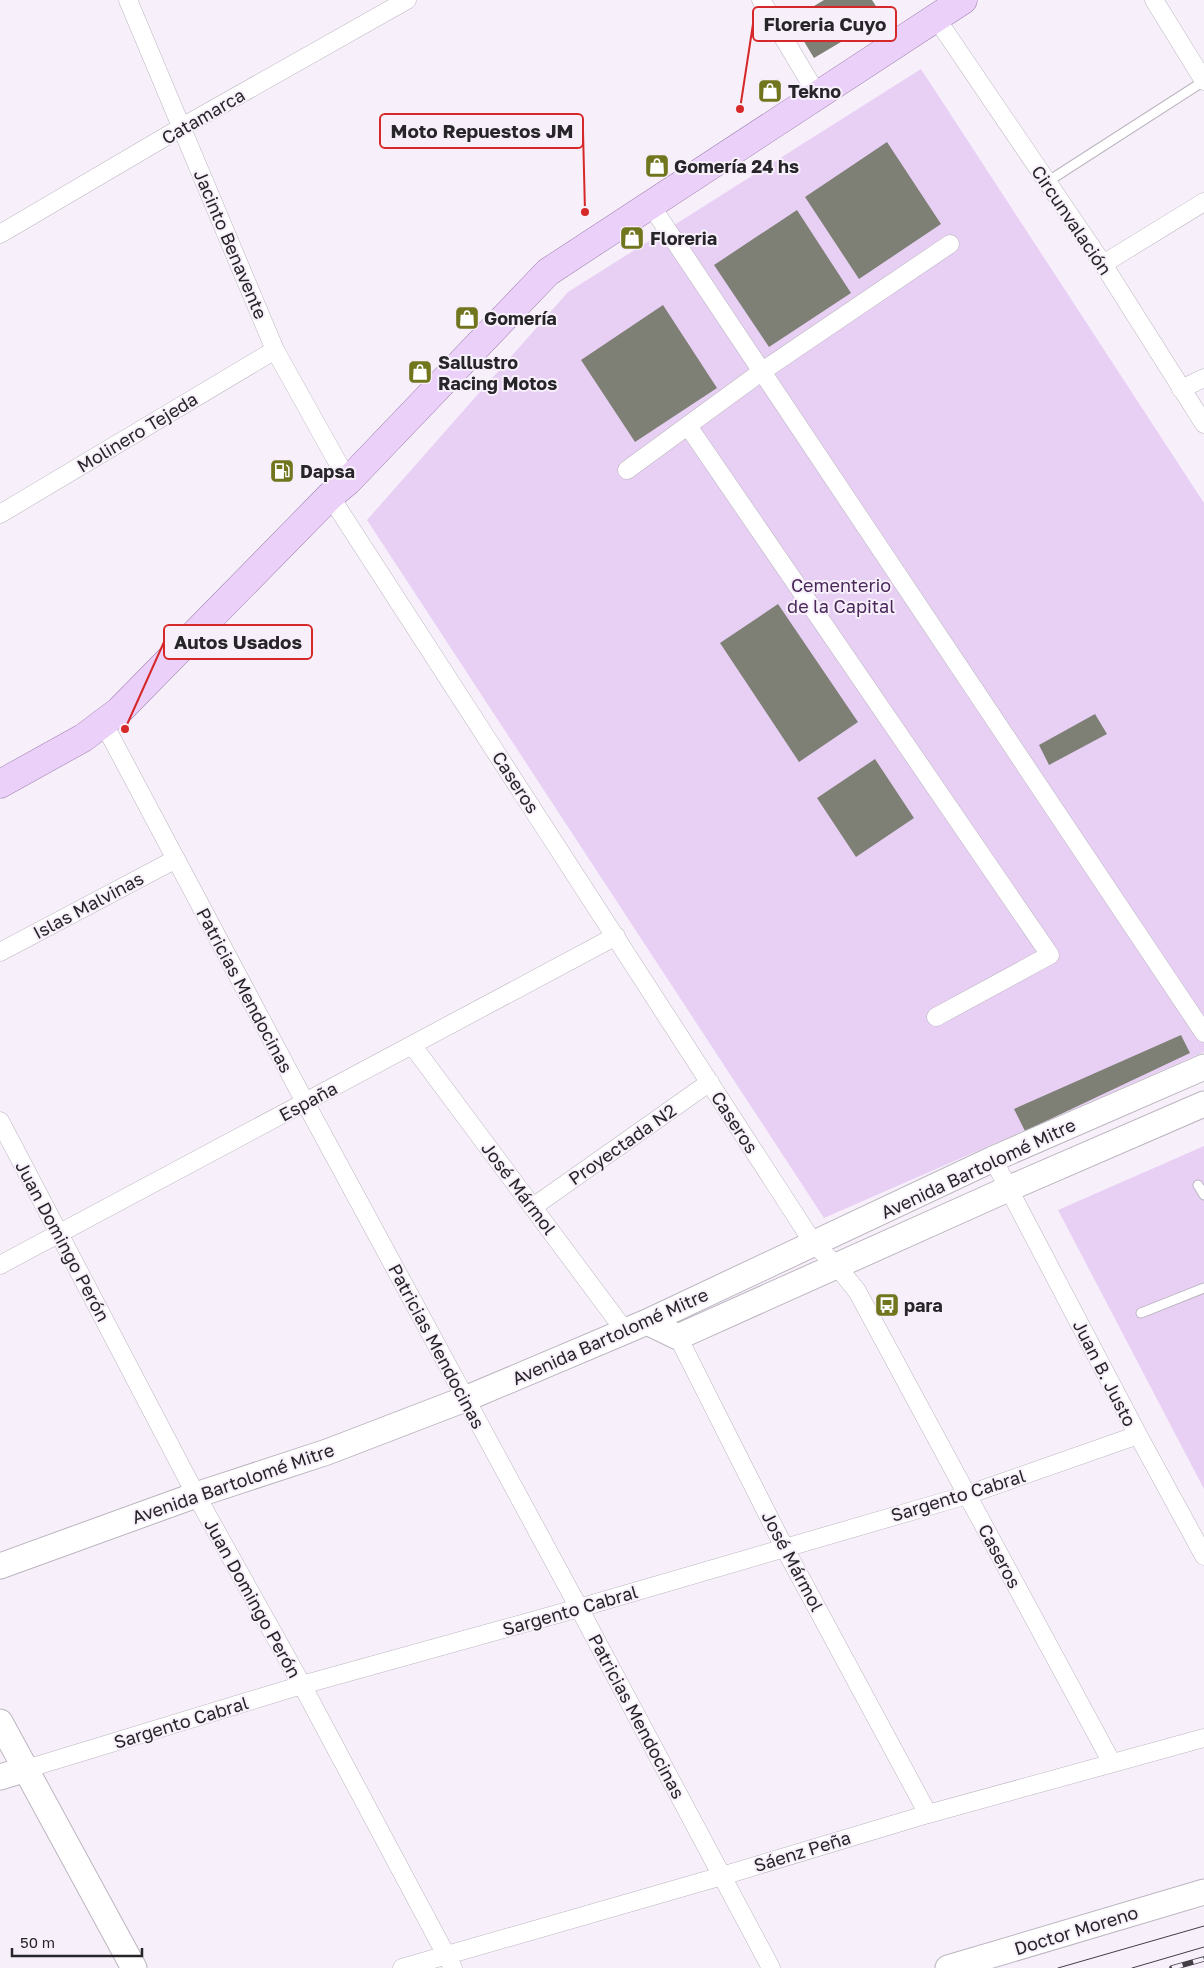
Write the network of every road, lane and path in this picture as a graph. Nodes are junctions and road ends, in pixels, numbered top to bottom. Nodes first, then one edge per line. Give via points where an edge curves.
1 (128, 0) edge
2 (407, 0) edge
3 (761, 0) edge
4 (964, 0) edge
5 (1154, 0) edge
6 (936, 18) junction
7 (1204, 81) edge
8 (818, 96) junction
9 (182, 127) junction
10 (1047, 182) junction
11 (1204, 202) edge
12 (650, 204) junction
13 (0, 234) edge
14 (950, 244) dead end
15 (1102, 264) junction
16 (275, 350) junction
17 (761, 372) junction
18 (1204, 378) edge
19 (1181, 389) junction
20 (1204, 424) edge
21 (688, 426) junction
22 (627, 470) dead end
23 (339, 489) junction
24 (0, 514) edge
25 (104, 724) junction
26 (0, 784) edge
27 (176, 859) junction
28 (616, 936) junction
29 (0, 952) edge
30 (936, 1017) dead end
31 (1204, 1033) edge
32 (412, 1045) junction
33 (1204, 1067) edge
34 (710, 1082) junction
35 (305, 1102) junction
36 (1204, 1104) edge
37 (0, 1121) edge
38 (993, 1159) junction
39 (1198, 1185) dead end
40 (1010, 1188) junction
41 (1204, 1195) edge
42 (533, 1207) junction
43 (59, 1234) junction
44 (814, 1244) junction
45 (0, 1265) edge
46 (836, 1265) junction
47 (1204, 1288) edge
48 (1140, 1313) dead end
49 (636, 1327) junction
50 (678, 1336) junction
51 (465, 1399) junction
52 (1138, 1435) junction
53 (196, 1494) junction
54 (967, 1495) junction
55 (784, 1547) junction
56 (1201, 1547) edge
57 (0, 1566) edge
58 (579, 1608) junction
59 (302, 1685) junction
60 (0, 1722) edge
61 (1204, 1738) edge
62 (1112, 1763) junction
63 (26, 1769) junction
64 (0, 1777) edge
65 (928, 1814) junction
66 (722, 1876) junction
67 (1204, 1892) edge
68 (450, 1962) edge
69 (134, 1968) edge
70 (402, 1968) edge
71 (771, 1968) edge
72 (948, 1968) edge

1 - 9 street, Jacinto Benavente
2 - 9 street, Catamarca
3 - 8 street
4 - 6 main road
5 - 7 street
6 - 8 main road
6 - 10 street, Circunvalación
7 - 10 lane
8 - 12 main road
9 - 13 street, Catamarca
9 - 16 street, Jacinto Benavente
10 - 15 street, Circunvalación
11 - 15 street
12 - 17 street
12 - 23 main road via 548,272
14 - 17 street
15 - 19 street, Circunvalación
16 - 23 street, Jacinto Benavente
16 - 24 street, Molinero Tejeda
17 - 21 street
17 - 31 street
18 - 19 street
19 - 20 street, Circunvalación
21 - 22 street
21 - 30 street via 1050,955
23 - 25 main road
23 - 28 street, Caseros
25 - 26 main road
25 - 27 street, Patricias Mendocinas
27 - 29 street, Islas Malvinas
27 - 35 street, Patricias Mendocinas
28 - 32 street, España
28 - 34 street, Caseros
32 - 35 street, España
32 - 42 street, José Mármol
33 - 38 street, Avenida Bartolomé Mitre
34 - 42 street, Proyectada N2
34 - 44 street, Caseros
35 - 43 street, España
35 - 51 street, Patricias Mendocinas
36 - 40 street, Avenida Bartolomé Mitre
37 - 43 street, Juan Domingo Perón
38 - 40 street, Juan B. Justo
38 - 44 street, Avenida Bartolomé Mitre
39 - 41 lane
40 - 46 street, Avenida Bartolomé Mitre
40 - 52 street, Juan B. Justo
42 - 49 street, José Mármol
43 - 45 street, España
43 - 53 street, Juan Domingo Perón
44 - 46 street, Caseros
44 - 49 street, Avenida Bartolomé Mitre
46 - 50 street, Avenida Bartolomé Mitre
46 - 54 street, Caseros via 857,1291
47 - 48 lane
49 - 50 street, José Mármol
49 - 51 street, Avenida Bartolomé Mitre
50 - 55 street, José Mármol
51 - 53 street, Avenida Bartolomé Mitre via 327,1452
51 - 58 street, Patricias Mendocinas
52 - 54 street, Sargento Cabral
52 - 56 street, Juan B. Justo
53 - 57 street, Avenida Bartolomé Mitre
53 - 59 street, Juan Domingo Perón
54 - 55 street, Sargento Cabral
54 - 62 street, Caseros
55 - 58 street, Sargento Cabral
55 - 65 street, José Mármol
58 - 59 street, Sargento Cabral
58 - 66 street, Patricias Mendocinas
59 - 63 street, Sargento Cabral
59 - 68 street, Juan Domingo Perón
60 - 63 street
61 - 62 street, Sáenz Peña
62 - 65 street, Sáenz Peña
63 - 64 street, Sargento Cabral
63 - 69 street
65 - 66 street, Sáenz Peña
66 - 68 street, Sáenz Peña
66 - 71 street, Patricias Mendocinas
67 - 72 street, Doctor Moreno
68 - 70 street, Sáenz Peña

